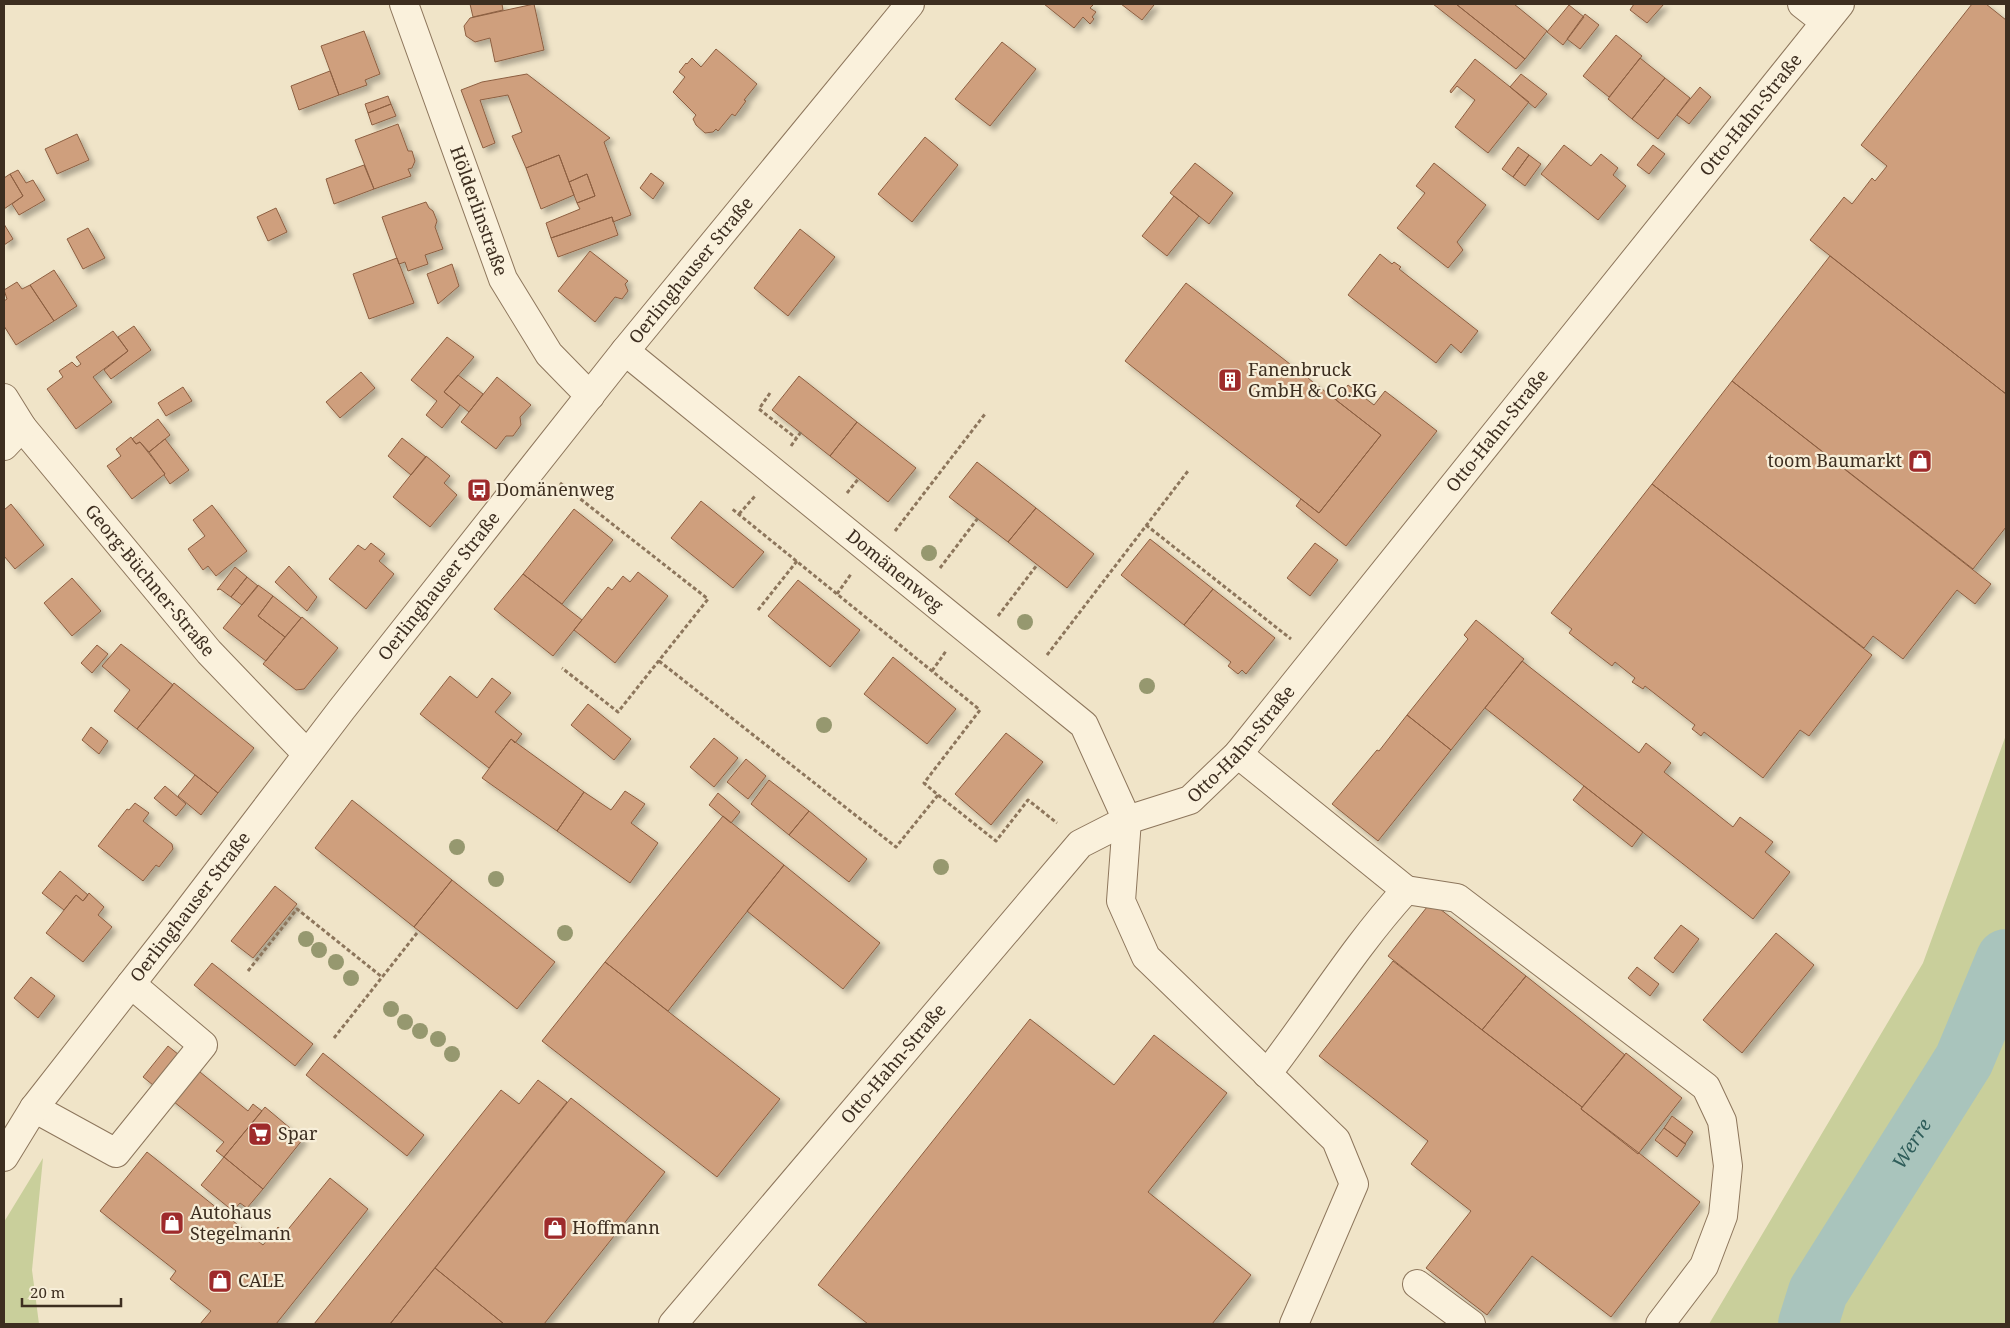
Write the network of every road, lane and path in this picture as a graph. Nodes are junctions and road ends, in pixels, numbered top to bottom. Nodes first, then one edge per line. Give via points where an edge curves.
1 (404, 4) edge
2 (910, 4) edge
3 (1802, 4) edge
4 (1832, 13) edge
5 (625, 351) junction
6 (770, 394) dead end
7 (590, 396) junction
8 (4, 398) edge
9 (985, 414) dead end
10 (13, 437) edge
11 (796, 438) dead end
12 (1188, 471) dead end
13 (560, 484) dead end
14 (731, 508) dead end
15 (978, 518) dead end
16 (1146, 525) junction
17 (877, 556) junction
18 (797, 561) junction
19 (1037, 565) dead end
20 (922, 592) junction
21 (758, 610) dead end
22 (980, 640) junction
23 (1316, 658) junction
24 (659, 661) junction
25 (562, 668) dead end
26 (1028, 679) junction
27 (307, 754) junction
28 (1238, 754) junction
29 (938, 795) junction
30 (1127, 820) junction
31 (1063, 827) dead end
32 (1406, 890) junction
33 (417, 933) dead end
34 (248, 971) dead end
35 (382, 976) junction
36 (131, 984) junction
37 (334, 1038) dead end
38 (1267, 1074) junction
39 (34, 1108) junction
40 (4, 1134) edge
41 (4, 1157) edge
42 (1416, 1284) dead end
43 (672, 1324) edge
44 (1294, 1324) edge
45 (1471, 1324) edge
46 (1660, 1324) edge

1 - 7 street, Hölderlinstraße via 503,279 549,354
2 - 5 street, Oerlinghauser Straße
3 - 4 street
4 - 23 street, Otto-Hahn-Straße
5 - 7 street, Oerlinghauser Straße
5 - 17 street, Domänenweg
6 - 11 path via 758,409
7 - 27 street, Oerlinghauser Straße
8 - 10 street, Georg-Büchner-Straße
9 - 17 path
10 - 27 street, Georg-Büchner-Straße
12 - 16 path
13 - 24 path via 708,599
14 - 18 path
15 - 20 path
16 - 23 path
16 - 26 path
17 - 20 street, Domänenweg
18 - 21 path
18 - 29 path via 980,710 924,783
19 - 22 path
20 - 22 street, Domänenweg
22 - 26 street, Domänenweg
23 - 28 street, Otto-Hahn-Straße
24 - 25 path via 618,712
24 - 29 path via 896,847
26 - 30 street, Domänenweg via 1084,725
27 - 36 street, Oerlinghauser Straße
28 - 30 street, Otto-Hahn-Straße via 1190,800
28 - 32 street
29 - 31 path via 996,841 1028,800
30 - 38 street via 1121,901 1146,957
30 - 43 street, Otto-Hahn-Straße via 1080,844
32 - 38 street via 1368,934
32 - 46 street via 1457,898 1706,1087 1722,1121 1728,1166 1723,1216 1704,1266
33 - 35 path
34 - 35 path via 296,909
35 - 37 path
36 - 39 street, Oerlinghauser Straße
36 - 39 street via 203,1045 116,1153
38 - 44 street via 1336,1140 1354,1184
39 - 40 street, Oerlinghauser Straße
39 - 41 street, Oerlinghauser Straße
42 - 45 street

